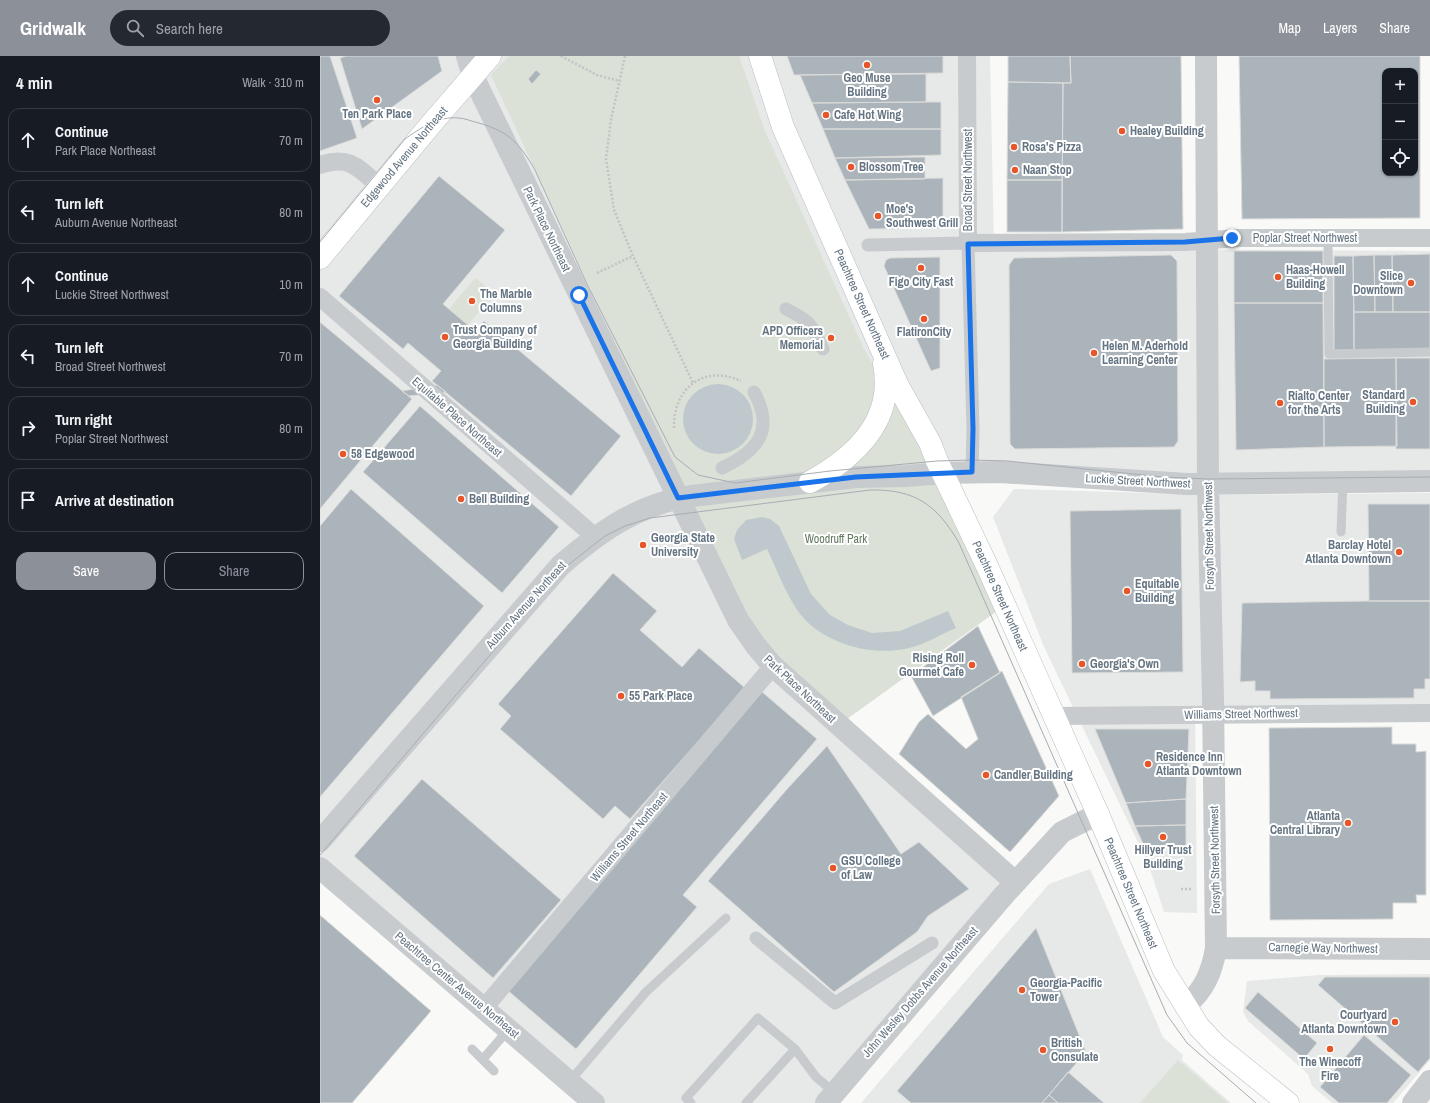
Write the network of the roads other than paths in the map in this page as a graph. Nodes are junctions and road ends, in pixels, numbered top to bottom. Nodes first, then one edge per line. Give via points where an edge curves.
1 (490, 56) edge
2 (760, 56) edge
3 (967, 56) edge
4 (1206, 56) edge
5 (470, 66) edge
6 (320, 165) edge
7 (379, 186) junction
8 (1430, 238) edge
9 (1206, 241) junction
10 (968, 244) junction
11 (868, 245) dead end
12 (1328, 248) dead end
13 (320, 258) edge
14 (320, 297) edge
15 (786, 309) dead end
16 (822, 349) dead end
17 (882, 349) junction
18 (1430, 352) edge
19 (754, 392) road end
20 (722, 468) dead end
21 (972, 472) junction
22 (943, 473) junction
23 (1430, 481) edge
24 (810, 482) junction
25 (1343, 482) junction
26 (1208, 484) junction
27 (678, 498) junction
28 (1341, 532) dead end
29 (594, 536) junction
30 (773, 666) junction
31 (1430, 713) edge
32 (1212, 714) junction
33 (1053, 716) junction
34 (1098, 814) junction
35 (320, 840) edge
36 (320, 868) edge
37 (1015, 882) junction
38 (726, 918) dead end
39 (756, 938) dead end
40 (932, 943) dead end
41 (1216, 948) junction
42 (1430, 949) edge
43 (1185, 1006) junction
44 (484, 1008) junction
45 (509, 1029) junction
46 (472, 1049) dead end
47 (795, 1049) junction
48 (483, 1059) junction
49 (494, 1071) dead end
50 (1430, 1081) edge
51 (569, 1082) junction
52 (830, 1098) edge
53 (594, 1103) edge
54 (691, 1103) edge
55 (746, 1103) edge
56 (1288, 1103) edge
57 (1413, 1103) edge

1 - 5 main road, Edgewood Avenue Northeast
2 - 17 main road, Peachtree Street Northeast via 783,127
3 - 10 street, Broad Street Northwest
4 - 9 street, Forsyth Street Northwest
5 - 7 main road, Edgewood Avenue Northeast
5 - 27 street, Park Place Northeast
6 - 7 street via 338,160 350,163
7 - 13 main road, Edgewood Avenue Northeast
8 - 9 street, Poplar Street Northwest via 1239,238
9 - 10 street, Poplar Street Northwest
9 - 26 street, Forsyth Street Northwest
10 - 11 street, Poplar Street Northwest
10 - 21 street, Broad Street Northwest
12 - 18 lane via 1329,354
14 - 29 street, Equitable Place Northeast
15 - 16 street via 805,319 812,327
17 - 22 main road, Peachtree Street Northeast
17 - 24 main road via 887,376 885,394 874,428 863,443 842,462
19 - 20 street via 761,405 764,421 761,436 753,449 741,459
21 - 22 street, Luckie Street Northwest
21 - 26 street, Luckie Street Northwest
22 - 24 street, Auburn Avenue Northeast
22 - 33 main road, Peachtree Street Northeast via 988,566
23 - 25 street, Luckie Street Northwest
24 - 27 street, Auburn Avenue Northeast
25 - 26 street, Luckie Street Northwest
25 - 28 lane
26 - 32 street, Forsyth Street Northwest
27 - 29 street, Auburn Avenue Northeast via 635,512
27 - 30 street, Park Place Northeast via 738,620
29 - 35 street, Auburn Avenue Northeast via 560,564
30 - 37 street, Park Place Northeast
30 - 44 street, Williams Street Northeast
31 - 32 street, Williams Street Northwest
32 - 33 street, Williams Street Northwest
32 - 41 street, Forsyth Street Northwest
33 - 34 main road, Peachtree Street Northeast
34 - 37 street, John Wesley Dobbs Avenue Northeast via 1062,832
34 - 43 main road, Peachtree Street Northeast via 1164,971
36 - 44 street, Peachtree Center Avenue Northeast
37 - 52 street, John Wesley Dobbs Avenue Northeast
38 - 51 lane via 646,992
39 - 40 street via 835,1003
41 - 42 street, Carnegie Way Northwest
41 - 43 street, Forsyth Street Northwest via 1213,965 1204,985 1195,998
43 - 56 main road, Peachtree Street Northeast via 1199,1027 1217,1046
44 - 45 street, Peachtree Center Avenue Northeast
45 - 48 lane
45 - 51 street, Peachtree Center Avenue Northeast
46 - 48 lane
47 - 52 lane
47 - 54 lane via 758,1018 686,1098
47 - 55 lane
48 - 49 lane
50 - 57 street
51 - 53 street, Peachtree Center Avenue Northeast

